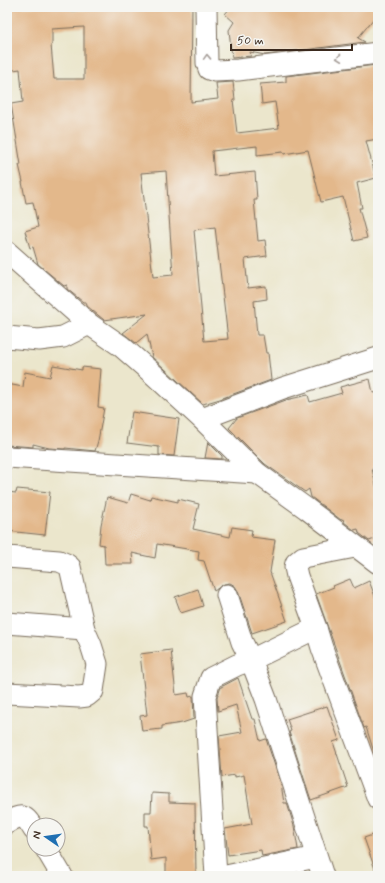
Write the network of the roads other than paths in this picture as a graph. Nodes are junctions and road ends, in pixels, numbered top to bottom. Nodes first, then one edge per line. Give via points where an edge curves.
1 (206, 7) edge
2 (378, 53) edge
3 (7, 252) edge
4 (90, 324) junction
5 (7, 337) edge
6 (378, 358) edge
7 (202, 418) junction
8 (7, 457) edge
9 (257, 473) junction
10 (355, 547) junction
11 (7, 557) edge
12 (378, 563) edge
13 (227, 595) dead end
14 (7, 623) edge
15 (84, 628) junction
16 (316, 628) junction
17 (251, 660) junction
18 (7, 692) edge
19 (378, 800) edge
20 (26, 819) edge
21 (7, 822) edge
22 (51, 857) edge
23 (320, 866) edge
24 (62, 876) edge
25 (216, 876) edge
26 (226, 876) edge

2 -> 1 street via 215,71 209,69 207,63
3 - 4 street
4 - 5 street via 63,337 38,340
4 - 7 street via 121,346
6 - 7 street via 283,388
7 - 9 street
8 - 9 street
9 - 10 street
10 - 12 street
10 - 16 street via 304,557 294,567
11 - 15 street via 59,561 70,567
13 - 17 street via 242,642
14 - 15 street
15 - 18 street via 97,664 93,691 87,696
16 - 17 street
16 - 19 street
17 - 23 street
17 - 25 street via 211,678 205,696
20 - 21 street via 17,816
22 - 24 street
23 - 26 street

